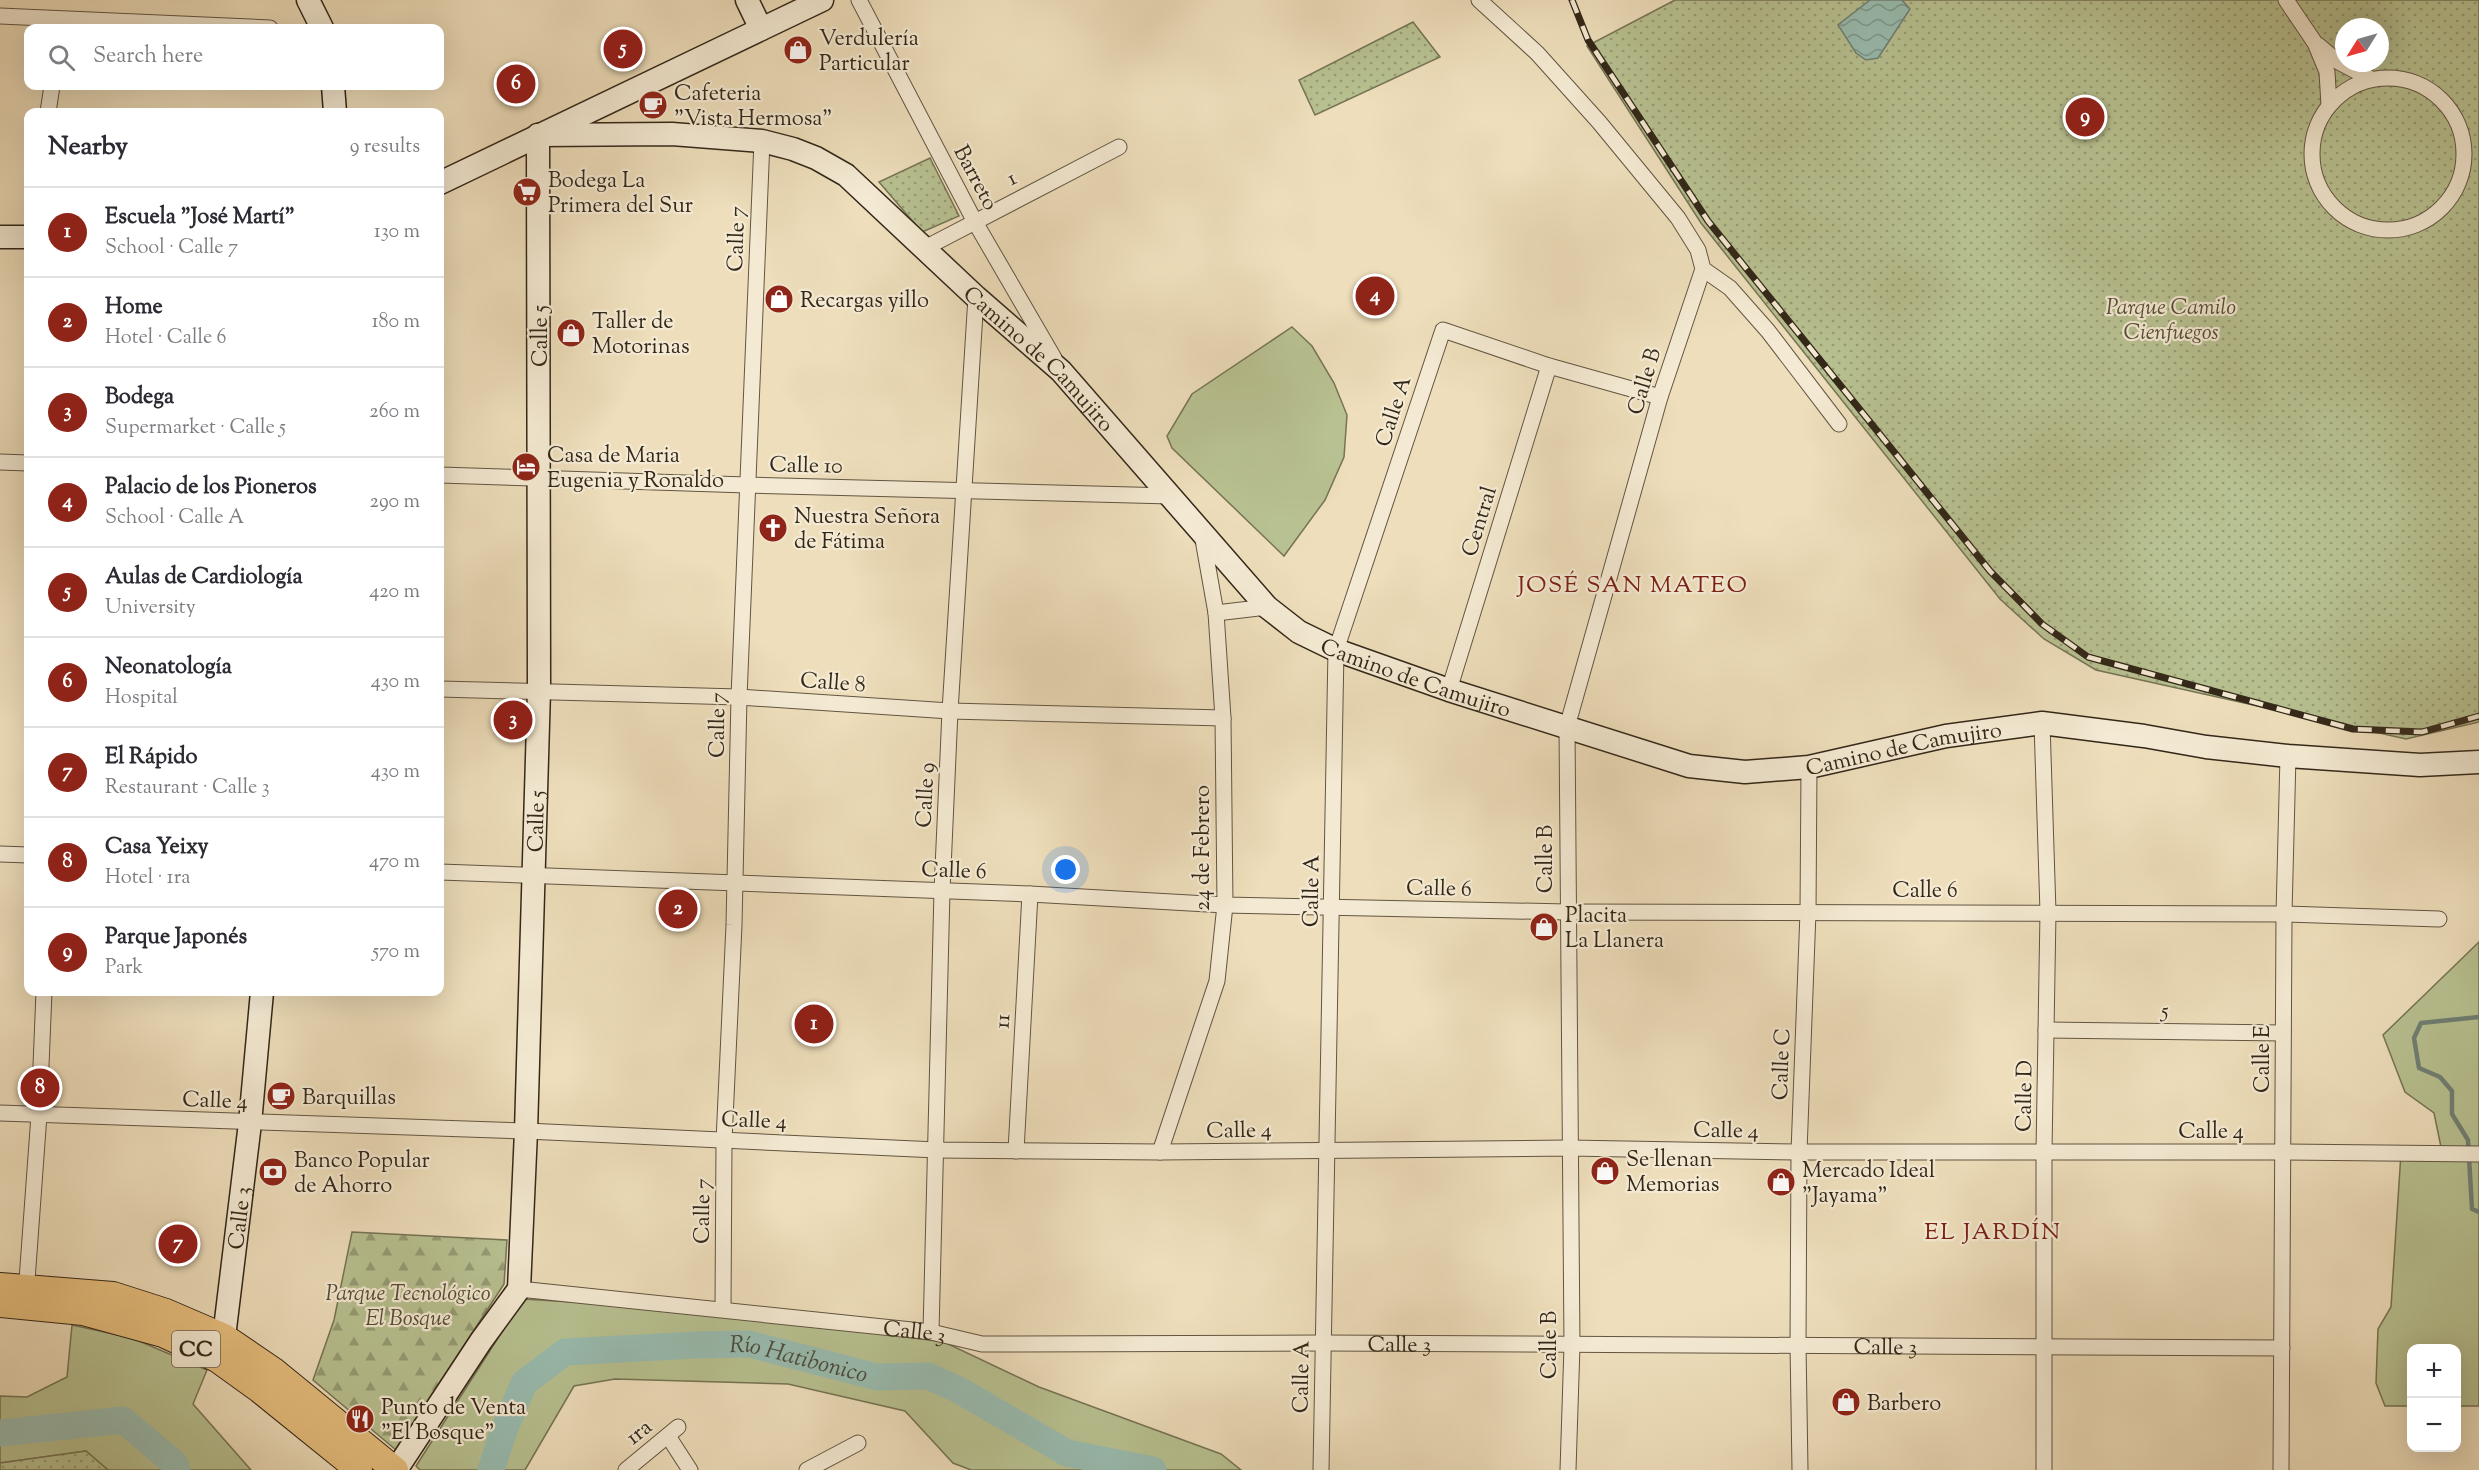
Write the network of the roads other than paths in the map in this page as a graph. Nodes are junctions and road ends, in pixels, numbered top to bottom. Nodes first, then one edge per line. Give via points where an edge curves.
1 (308, 0) edge
2 (747, 0) edge
3 (822, 0) edge
4 (859, 0) edge
5 (1479, 0) edge
6 (2286, 0) edge
7 (0, 16) edge
8 (59, 24) edge
9 (320, 24) edge
10 (761, 29) junction
11 (2315, 43) junction
12 (2371, 79) junction
13 (51, 90) edge
14 (333, 90) edge
15 (2330, 105) junction
16 (49, 108) edge
17 (335, 108) edge
18 (538, 135) junction
19 (762, 141) junction
20 (1119, 147) dead end
21 (444, 181) edge
22 (975, 222) junction
23 (0, 237) edge
24 (24, 237) edge
25 (925, 248) junction
26 (1703, 269) junction
27 (976, 297) junction
28 (1549, 366) junction
29 (1061, 371) junction
30 (1660, 397) junction
31 (1839, 424) dead end
32 (0, 462) edge
33 (24, 463) edge
34 (444, 475) edge
35 (539, 479) junction
36 (747, 486) junction
37 (963, 490) junction
38 (1171, 496) junction
39 (1202, 534) junction
40 (1267, 607) junction
41 (1216, 613) junction
42 (1336, 650) junction
43 (444, 689) edge
44 (539, 690) junction
45 (1449, 690) junction
46 (739, 697) junction
47 (950, 711) junction
48 (1223, 718) junction
49 (2042, 723) junction
50 (1567, 727) junction
51 (2288, 756) junction
52 (2479, 762) edge
53 (1809, 767) junction
54 (0, 854) edge
55 (24, 855) edge
56 (444, 873) edge
57 (533, 876) junction
58 (735, 884) junction
59 (942, 891) junction
60 (1030, 894) junction
61 (1225, 905) junction
62 (1333, 907) junction
63 (1567, 912) junction
64 (1808, 912) junction
65 (2048, 912) junction
66 (2284, 914) junction
67 (2439, 919) dead end
68 (44, 996) edge
69 (262, 996) edge
70 (2046, 1030) junction
71 (2283, 1033) junction
72 (0, 1113) edge
73 (39, 1114) junction
74 (250, 1123) junction
75 (526, 1131) junction
76 (724, 1140) junction
77 (1569, 1148) junction
78 (937, 1150) junction
79 (1016, 1151) junction
80 (1328, 1151) junction
81 (1160, 1152) junction
82 (1799, 1152) junction
83 (2044, 1152) junction
84 (2283, 1152) junction
85 (2479, 1154) edge
86 (0, 1286) edge
87 (519, 1289) junction
88 (26, 1296) junction
89 (0, 1304) edge
90 (723, 1309) junction
91 (931, 1332) junction
92 (224, 1337) junction
93 (1323, 1343) junction
94 (1798, 1345) junction
95 (1572, 1346) junction
96 (2045, 1347) junction
97 (2282, 1348) junction
98 (858, 1443) dead end
99 (359, 1470) edge
100 (396, 1470) edge
101 (626, 1470) edge
102 (690, 1470) edge
103 (807, 1470) edge
104 (1321, 1470) edge
105 (1568, 1470) edge
106 (1800, 1470) edge
107 (2044, 1470) edge
108 (2281, 1470) edge

1 - 9 main road
2 - 10 main road
3 - 10 main road
4 - 22 street, Barreto
5 - 26 street via 1537,53 1599,122 1678,218 1698,250
6 - 11 street
7 - 8 street
10 - 18 main road
11 - 12 street via 2337,61
11 - 15 street via 2327,72
12 - 15 street via 2346,90
12 - 15 street via 2418,83 2438,96 2453,114 2463,138 2464,164 2456,188 2441,208 2420,223 2396,230 2370,228 2347,218 2328,200 2316,178 2312,152 2317,127
13 - 16 street
14 - 17 main road
18 - 19 main road, Camino de Camujiro via 672,135
18 - 21 main road
18 - 35 main road, Calle 5
19 - 25 main road, Camino de Camujiro via 808,155 846,175
19 - 36 street, Calle 7
20 - 22 street, 1
22 - 25 street, 1
22 - 29 street, Barreto
23 - 24 main road
25 - 27 main road, Camino de Camujiro
26 - 30 street, Calle B
26 - 31 street via 1730,288 1768,331
27 - 29 main road, Camino de Camujiro
27 - 37 street, Calle 9
28 - 30 street
28 - 42 street, Calle A via 1443,330
28 - 45 street, Central
29 - 38 main road, Camino de Camujiro
30 - 50 street, Calle B
32 - 33 street
34 - 35 street, Calle 10
35 - 36 street, Calle 10
35 - 44 main road, Calle 5
36 - 37 street, Calle 10
36 - 46 street, Calle 7
37 - 38 street, Calle 10
37 - 47 street, Calle 9
38 - 39 main road, Camino de Camujiro
39 - 40 main road, Camino de Camujiro
39 - 41 street, 24 de Febrero
40 - 41 street
40 - 42 main road, Camino de Camujiro via 1299,632
41 - 48 street, 24 de Febrero
42 - 45 main road, Camino de Camujiro
42 - 62 street, Calle A
43 - 44 street, Calle 8
44 - 46 street, Calle 8
44 - 57 main road, Calle 5
45 - 50 main road, Camino de Camujiro
46 - 47 street, Calle 8
46 - 58 street, Calle 7
47 - 48 street, Calle 8
47 - 59 street, Calle 9
48 - 61 street, 24 de Febrero
49 - 51 main road, Camino de Camujiro
49 - 53 main road, Camino de Camujiro via 1946,736
49 - 65 street, Calle D
50 - 53 main road, Camino de Camujiro via 1689,766 1745,772
50 - 63 street, Calle B
51 - 52 main road, Camino de Camujiro via 2420,765
51 - 66 street, Calle E
53 - 64 street, Calle C
54 - 55 street
56 - 57 street, Calle 6
57 - 58 street, Calle 6
57 - 75 main road, Calle 5
58 - 59 street, Calle 6
58 - 76 street, Calle 7
59 - 60 street, Calle 6
59 - 78 street, Calle 9
60 - 61 street, Calle 6
60 - 79 street, 11
61 - 62 street, Calle 6
61 - 81 street, 24 de Febrero via 1217,981
62 - 63 street, Calle 6
62 - 80 street, Calle A
63 - 64 street, Calle 6
63 - 77 street, Calle B
64 - 65 street, Calle 6
64 - 82 street, Calle C
65 - 66 street, Calle 6
65 - 70 street, Calle D
66 - 67 street, Calle 6
66 - 71 street, Calle E
68 - 73 street
69 - 74 main road, Calle 3
70 - 71 street, 5
70 - 83 street, Calle D
71 - 84 street, Calle E
72 - 73 street, Calle 4
73 - 74 street, Calle 4
73 - 88 street
74 - 75 street, Calle 4
74 - 92 main road, Calle 3
75 - 76 street, Calle 4
75 - 87 main road, Calle 5
76 - 78 street, Calle 4
76 - 90 street, Calle 7
77 - 80 street, Calle 4
77 - 82 street, Calle 4
77 - 95 street, Calle B
78 - 79 street, Calle 4
78 - 91 street, Calle 9
79 - 81 street, Calle 4
80 - 81 street, Calle 4
80 - 93 street, Calle A
82 - 83 street, Calle 4
82 - 94 street, Calle C
83 - 84 street, Calle 4
83 - 96 street, Calle D
84 - 85 street, Calle 4
84 - 97 street, Calle E
86 - 88 main road, CC
87 - 90 street, Calle 3
87 - 100 main road
88 - 89 main road, CC
88 - 92 main road, CC via 113,1295
88 - 99 main road, CC via 163,1334 217,1359
90 - 91 street, Calle 3
91 - 93 street, Calle 3 via 982,1344
92 - 100 main road, CC via 274,1371
93 - 95 street, Calle 3
93 - 104 street, Calle A
94 - 95 street, Calle 3
94 - 96 street, Calle 3
94 - 106 street, Calle C
95 - 105 street, Calle B
96 - 97 street, Calle 3
96 - 107 street, Calle D
97 - 108 street, Calle E
98 - 103 street
101 - 102 street, 1ra via 673,1432

